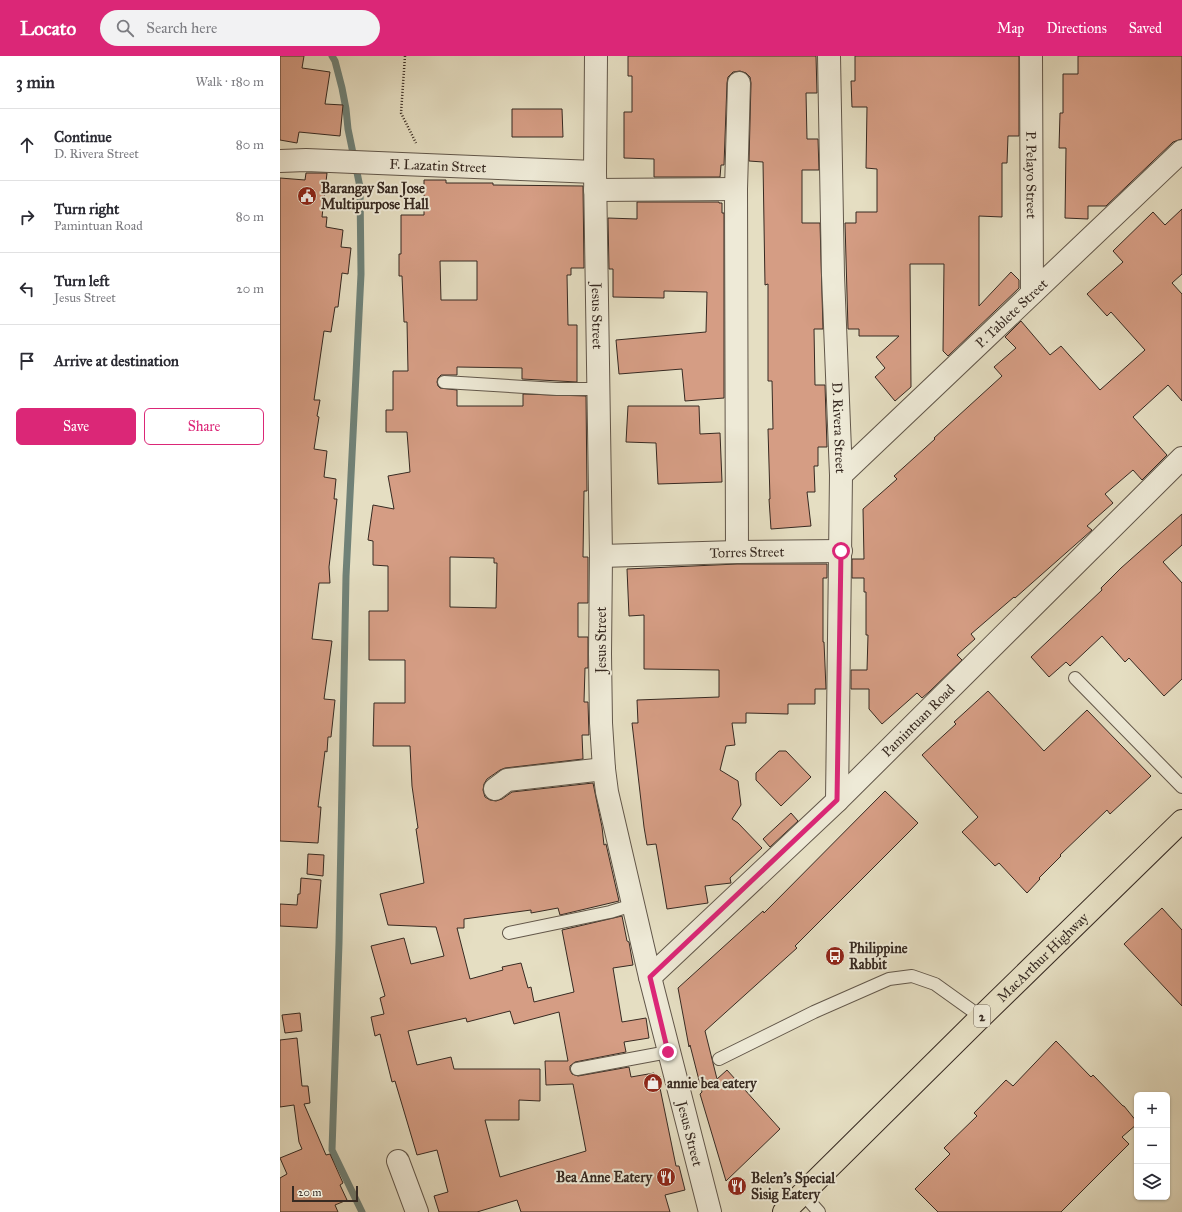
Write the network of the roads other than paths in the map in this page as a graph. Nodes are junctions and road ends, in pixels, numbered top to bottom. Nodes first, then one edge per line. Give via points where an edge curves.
1 (596, 56) edge
2 (829, 56) edge
3 (1031, 56) edge
4 (739, 83) dead end
5 (1182, 152) edge
6 (280, 161) edge
7 (595, 181) junction
8 (736, 189) junction
9 (1032, 293) junction
10 (444, 382) dead end
11 (599, 389) junction
12 (1182, 458) edge
13 (841, 476) junction
14 (841, 551) junction
15 (737, 552) junction
16 (601, 556) junction
17 (1075, 678) dead end
18 (604, 769) junction
19 (1182, 787) edge
20 (496, 789) dead end
21 (837, 800) junction
22 (1182, 821) edge
23 (633, 905) junction
24 (509, 933) dead end
25 (650, 977) junction
26 (981, 1017) junction
27 (668, 1052) junction
28 (719, 1059) dead end
29 (577, 1069) dead end
30 (398, 1161) dead end
31 (803, 1194) junction
32 (417, 1212) edge
33 (710, 1212) edge
34 (784, 1212) edge
35 (819, 1212) edge

1 - 7 street, Jesus Street
2 - 13 street, D. Rivera Street via 833,275
3 - 9 street, P. Pelayo Street
4 - 8 street
5 - 9 street, P. Tablete Street
6 - 7 street, F. Lazatin Street via 416,165
7 - 8 street, F. Lazatin Street
7 - 11 street, Jesus Street
8 - 15 street
9 - 13 street, P. Tablete Street
10 - 11 lane
11 - 16 street, Jesus Street
12 - 21 street, Pamintuan Road
13 - 14 street, D. Rivera Street
14 - 15 street, Torres Street
14 - 21 street, D. Rivera Street
15 - 16 street, Torres Street
16 - 18 street, Jesus Street via 600,654
17 - 19 lane
18 - 20 street via 507,780
18 - 23 street, Jesus Street
21 - 25 street, Pamintuan Road
22 - 26 highway, MacArthur Highway / 2
23 - 24 lane
23 - 25 street, Jesus Street
25 - 27 street, Jesus Street
26 - 28 lane via 935,984 912,976 889,979 814,1012
26 - 31 highway, MacArthur Highway / 2
27 - 29 lane
27 - 33 street, Jesus Street
30 - 32 street
31 - 34 highway, MacArthur Highway / 2
31 - 35 lane

